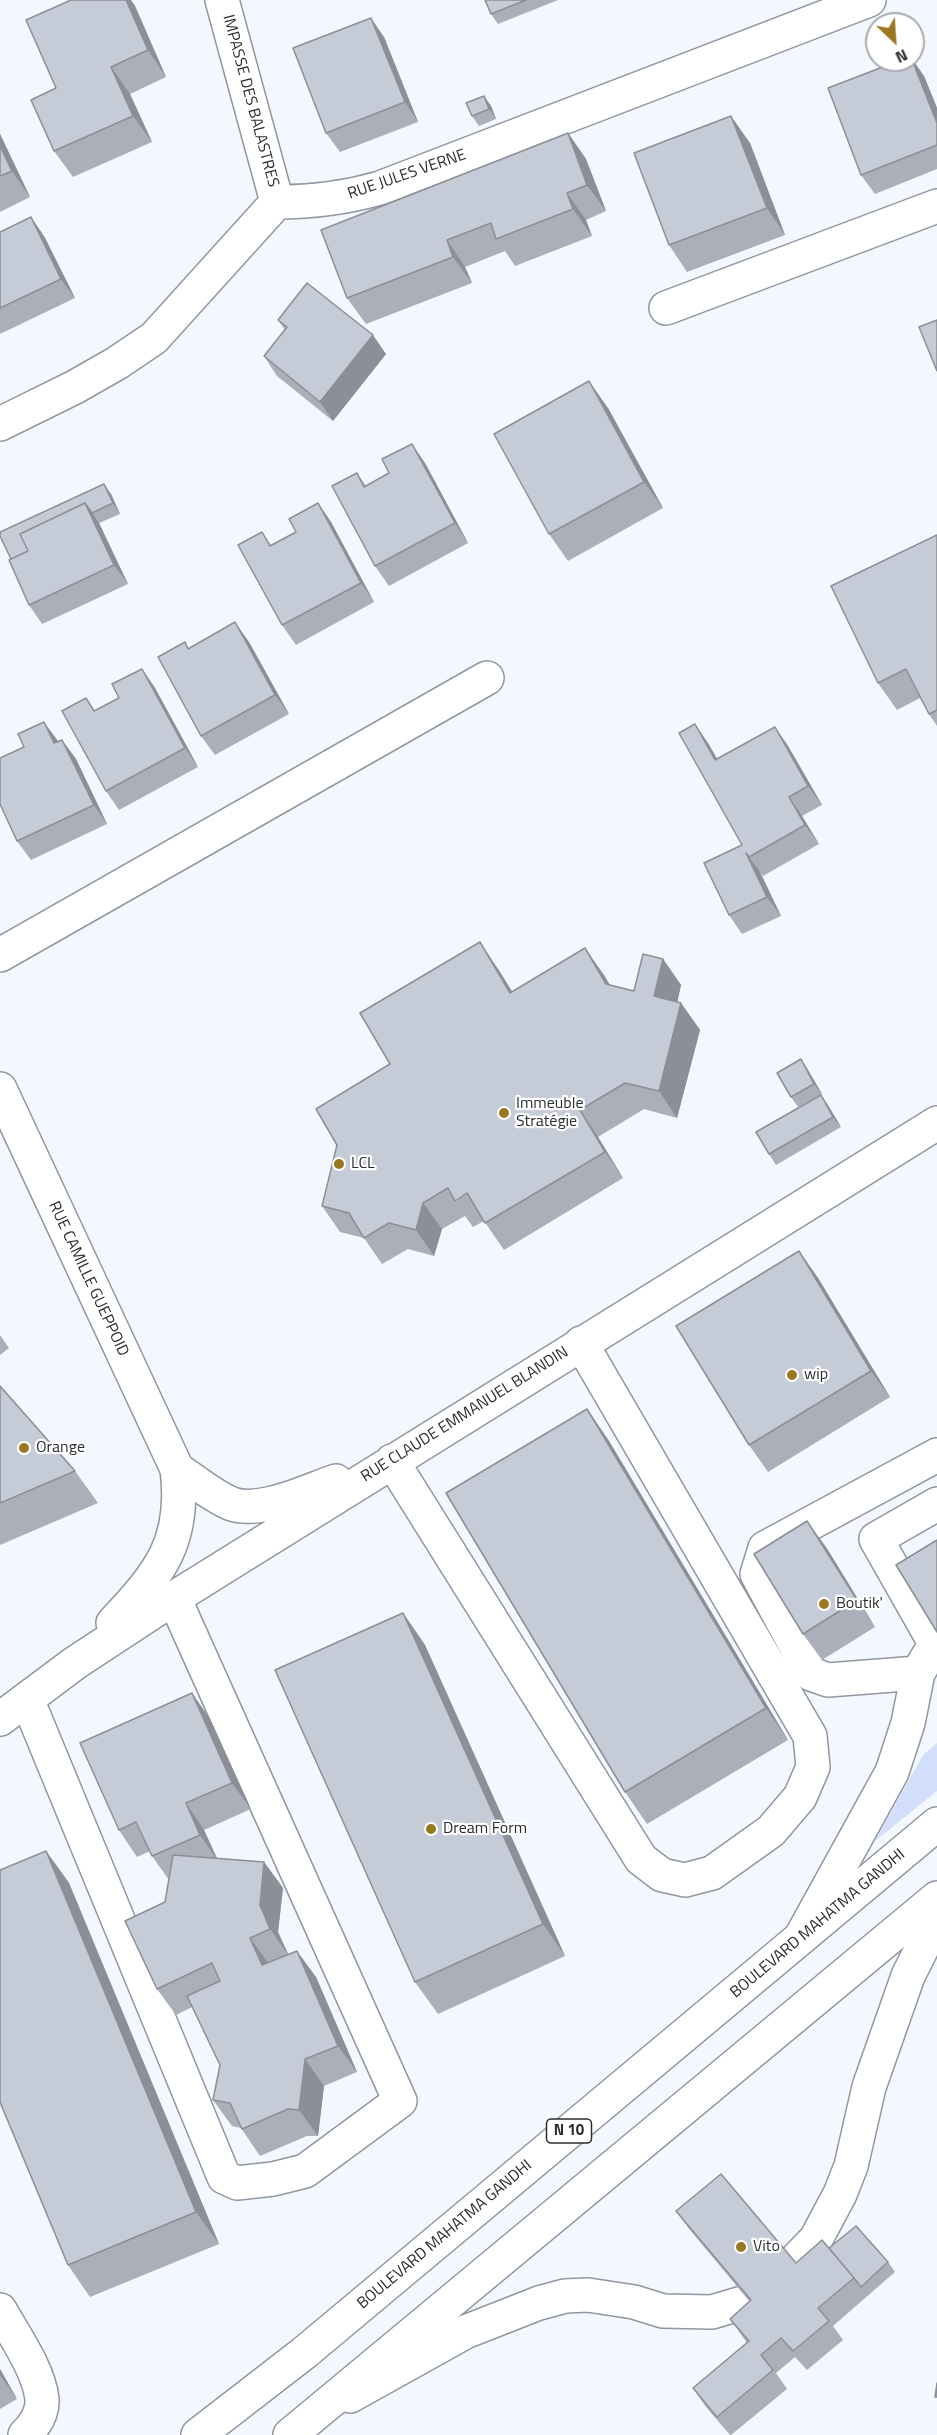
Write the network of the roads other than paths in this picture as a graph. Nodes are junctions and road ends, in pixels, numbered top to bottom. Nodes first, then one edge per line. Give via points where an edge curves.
1 (222, 0) edge
2 (869, 0) edge
3 (277, 202) junction
4 (937, 206) edge
5 (666, 308) dead end
6 (0, 424) edge
7 (487, 678) dead end
8 (0, 955) edge
9 (0, 1089) edge
10 (937, 1123) edge
11 (581, 1343) junction
12 (937, 1455) edge
13 (392, 1461) junction
14 (177, 1468) junction
15 (854, 1500) junction
16 (937, 1504) edge
17 (876, 1539) junction
18 (174, 1598) junction
19 (936, 1642) edge
20 (75, 1663) junction
21 (918, 1673) junction
22 (27, 1699) junction
23 (0, 1719) edge
24 (937, 1824) edge
25 (937, 1898) edge
26 (937, 1918) edge
27 (800, 1939) junction
28 (793, 2263) edge
29 (749, 2301) edge
30 (0, 2310) edge
31 (301, 2426) edge
32 (25, 2435) edge
33 (198, 2435) edge

1 - 3 street, IMPASSE DES BALASTRES
2 - 3 street, RUE JULES VERNE via 380,188 314,202
3 - 6 street via 154,338 75,387
4 - 5 street
7 - 8 street
9 - 14 street, RUE CAMILLE GUEPPOID
10 - 11 street, RUE CLAUDE EMMANUEL BLANDIN
11 - 13 street, RUE CLAUDE EMMANUEL BLANDIN
11 - 13 street via 810,1736 813,1767 800,1797 771,1831 712,1873 685,1880 662,1875 641,1859
12 - 15 street
13 - 14 street via 255,1506 233,1504
13 - 18 street, RUE CLAUDE EMMANUEL BLANDIN
14 - 20 street, RUE CAMILLE GUEPPOID via 180,1495 168,1555 144,1590
15 - 17 street
15 - 21 street via 765,1548 757,1574 811,1674 828,1680
16 - 17 street
17 - 19 street
18 - 20 street, RUE CLAUDE EMMANUEL BLANDIN
18 - 22 street via 400,2101 304,2171 237,2183 224,2177
19 - 21 street
20 - 22 street, RUE CLAUDE EMMANUEL BLANDIN
21 - 27 street via 908,1723 892,1772
22 - 23 street, RUE CLAUDE EMMANUEL BLANDIN
24 - 27 street, BOULEVARD MAHATMA GANDHI / N 10
25 - 31 street
26 - 28 street via 908,1976 869,2087 840,2194 816,2238
27 - 33 street, BOULEVARD MAHATMA GANDHI / N 10 via 304,2353
29 - 31 street via 712,2312 663,2311 588,2295 539,2303 465,2332
30 - 32 street via 36,2377 42,2400 35,2425

